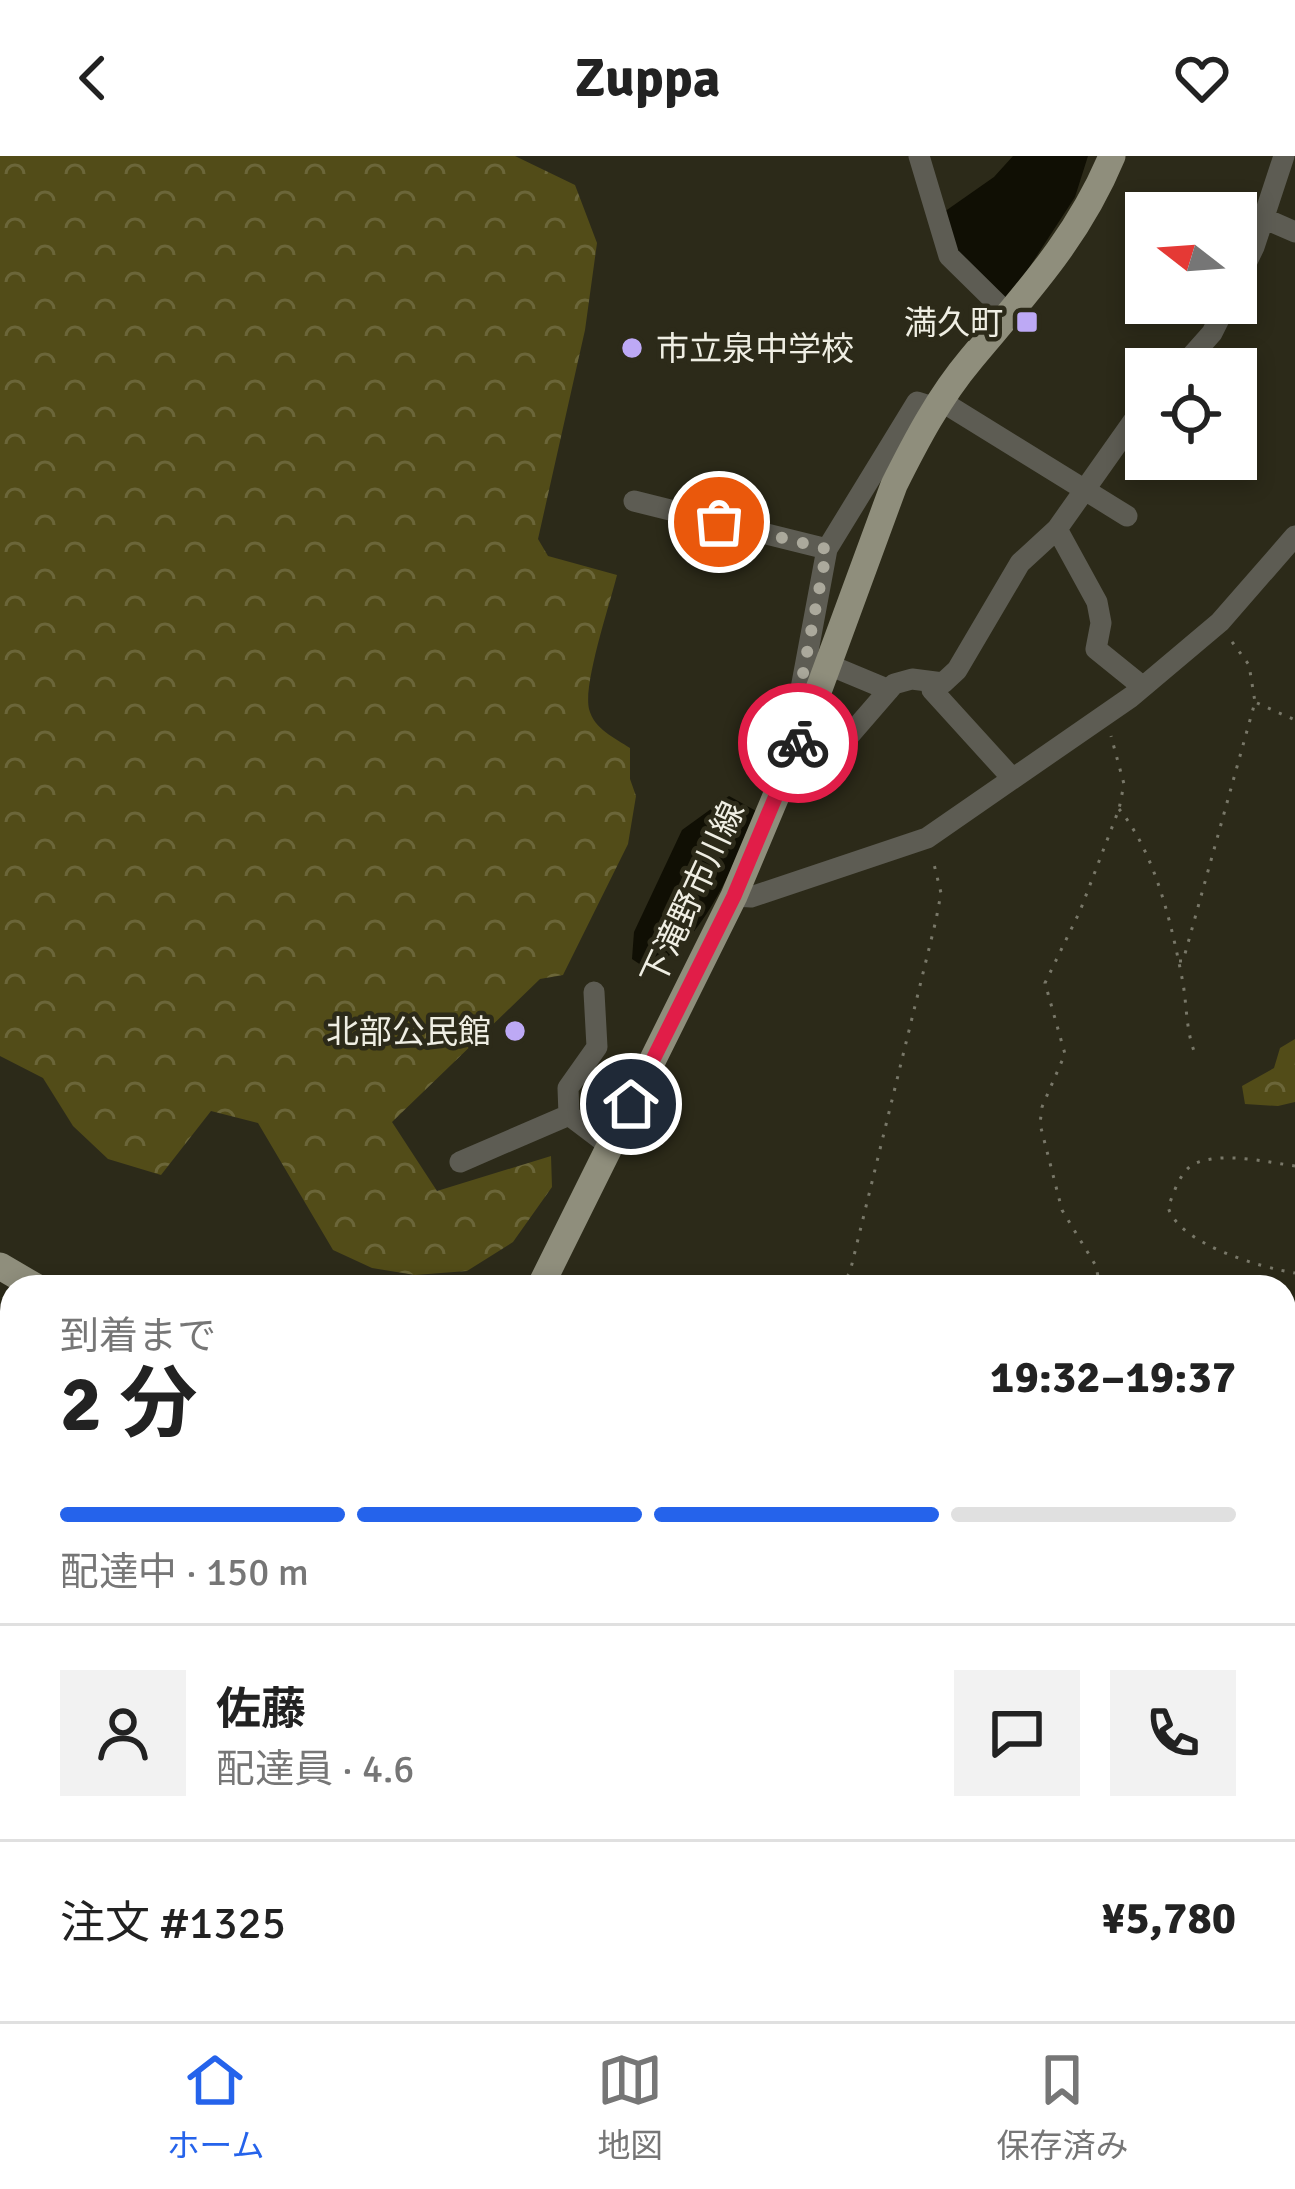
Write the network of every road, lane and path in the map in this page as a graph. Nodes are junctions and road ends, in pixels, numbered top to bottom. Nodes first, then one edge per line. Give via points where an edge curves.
1 (919, 156) edge
2 (1112, 156) edge
3 (1284, 156) edge
4 (1263, 218) junction
5 (1295, 232) edge
6 (1257, 233) edge
7 (1011, 316) junction
8 (1216, 324) edge
9 (1199, 348) edge
10 (938, 405) junction
11 (1125, 432) edge
12 (1084, 490) junction
13 (634, 501) dead end
14 (1127, 516) dead end
15 (1057, 529) junction
16 (1295, 536) edge
17 (827, 549) junction
18 (1220, 622) junction
19 (829, 665) junction
20 (932, 683) junction
21 (1143, 687) junction
22 (889, 690) junction
23 (1255, 702) junction
24 (1102, 718) junction
25 (1295, 720) edge
26 (801, 738) junction
27 (1012, 778) junction
28 (1119, 809) junction
29 (927, 838) junction
30 (734, 896) junction
31 (1179, 962) junction
32 (594, 992) dead end
33 (1196, 1056) dead end
34 (569, 1114) junction
35 (610, 1146) junction
36 (460, 1162) dead end
37 (1295, 1166) edge
38 (1295, 1273) edge
39 (546, 1275) edge
40 (848, 1275) edge
41 (1098, 1275) edge

1 - 7 street via 949,256
2 - 7 main road, 下滝野市川線 via 1064,248
3 - 4 street
4 - 5 street
4 - 6 street
7 - 10 main road, 下滝野市川線
8 - 9 street
10 - 12 street
10 - 17 street via 917,402
10 - 19 main road, 下滝野市川線 via 894,485
11 - 12 street
12 - 14 street
12 - 15 street
13 - 17 street
15 - 20 street via 1020,563 957,670
15 - 21 street via 1096,602 1096,649
16 - 18 street
17 - 26 street via 796,710
18 - 21 street
18 - 23 path via 1249,665
19 - 22 street
19 - 26 main road, 下滝野市川線
20 - 22 street via 911,679
20 - 27 street
21 - 24 street
22 - 26 street via 836,752 824,754
23 - 25 path
23 - 31 path
24 - 27 street
24 - 28 path via 1123,769
26 - 30 main road, 下滝野市川線
27 - 29 street
28 - 31 path via 1149,861
28 - 41 path via 1045,983 1066,1054 1040,1116 1062,1210
29 - 30 street
29 - 40 path via 939,907
30 - 35 main road, 下滝野市川線
31 - 33 path
32 - 34 street via 597,1047 568,1088
34 - 35 street
34 - 36 street
35 - 39 main road, 下滝野市川線
37 - 38 path via 1195,1163 1168,1207 1189,1234

